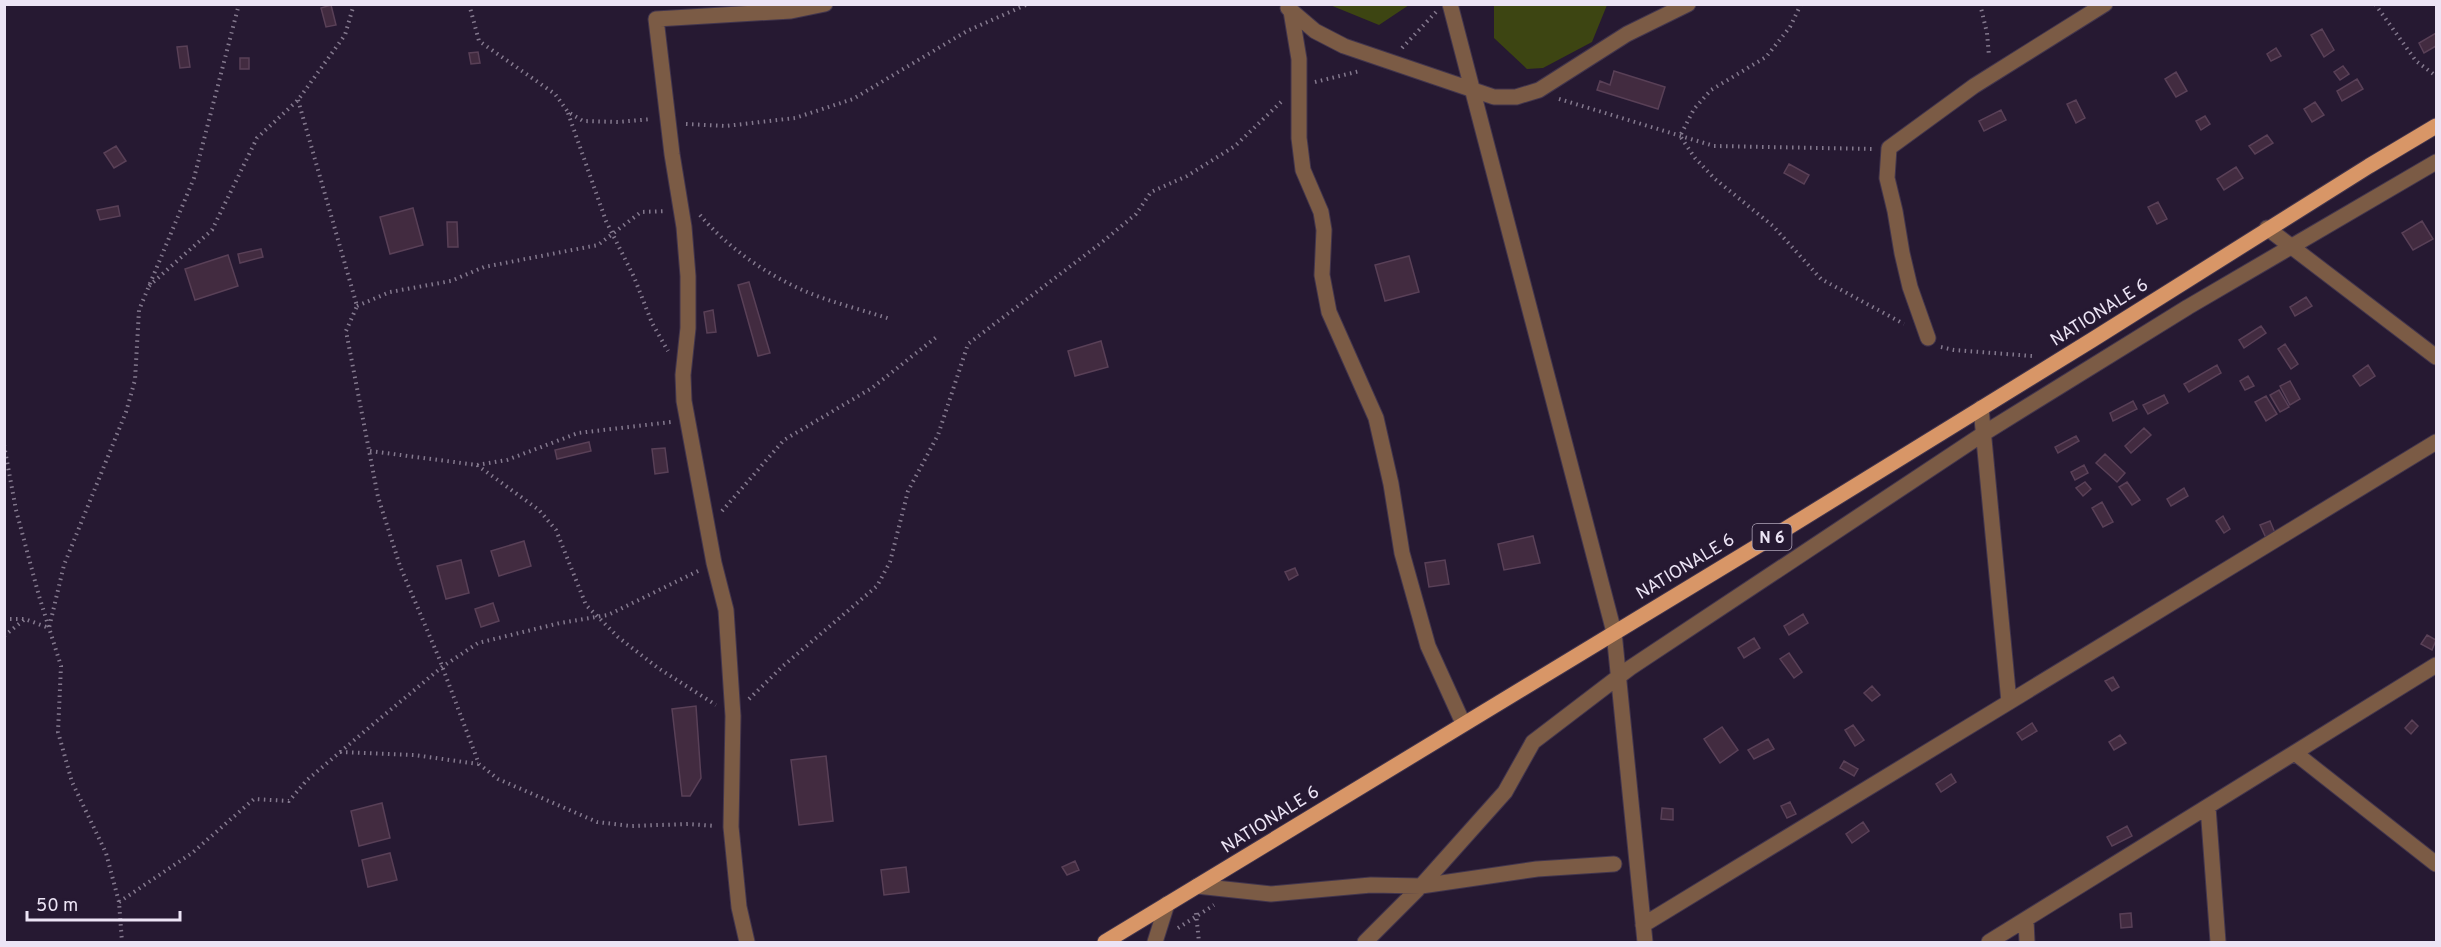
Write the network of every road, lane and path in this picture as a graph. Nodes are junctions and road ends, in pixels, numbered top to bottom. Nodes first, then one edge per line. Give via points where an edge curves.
1 (239, 4) edge
2 (354, 4) edge
3 (469, 4) edge
4 (825, 4) edge
5 (1028, 4) edge
6 (1443, 4) edge
7 (1450, 4) edge
8 (1688, 4) edge
9 (1801, 4) edge
10 (1980, 4) edge
11 (2105, 4) edge
12 (2375, 4) edge
13 (1287, 8) edge
14 (1988, 60) dead end
15 (1388, 62) junction
16 (2436, 76) edge
17 (1299, 86) junction
18 (1473, 90) junction
19 (1539, 90) junction
20 (298, 100) junction
21 (568, 112) junction
22 (668, 122) junction
23 (2436, 126) edge
24 (1680, 136) junction
25 (1889, 148) junction
26 (2436, 162) edge
27 (682, 210) junction
28 (699, 214) dead end
29 (2267, 228) junction
30 (613, 235) junction
31 (2291, 247) junction
32 (148, 286) junction
33 (357, 306) junction
34 (890, 319) dead end
35 (939, 335) dead end
36 (1928, 338) junction
37 (2436, 357) edge
38 (2063, 358) junction
39 (683, 375) junction
40 (1981, 408) junction
41 (687, 420) junction
42 (1983, 434) junction
43 (2436, 442) edge
44 (4, 445) edge
45 (369, 451) junction
46 (477, 465) junction
47 (707, 528) junction
48 (714, 563) junction
49 (596, 615) junction
50 (25, 619) junction
51 (4, 620) edge
52 (49, 628) junction
53 (1614, 632) junction
54 (4, 636) edge
55 (2436, 665) edge
56 (442, 667) junction
57 (1619, 677) junction
58 (2009, 702) junction
59 (733, 716) junction
60 (1463, 723) junction
61 (340, 752) junction
62 (2295, 753) junction
63 (479, 764) junction
64 (2208, 807) junction
65 (731, 827) junction
66 (1614, 864) dead end
67 (2436, 864) edge
68 (1197, 886) junction
69 (1421, 886) junction
70 (1241, 890) junction
71 (119, 902) junction
72 (1167, 904) junction
73 (1196, 915) junction
74 (2026, 920) junction
75 (1643, 925) junction
76 (1177, 929) dead end
77 (122, 942) edge
78 (747, 942) edge
79 (1105, 942) edge
80 (1155, 942) edge
81 (1199, 942) edge
82 (1365, 942) edge
83 (1645, 942) edge
84 (1989, 942) edge
85 (2028, 942) edge
86 (2218, 942) edge

1 - 32 path via 194,177
2 - 20 path via 345,35
3 - 21 path via 479,41 555,94
4 - 22 street via 791,11 656,19
5 - 22 path via 967,31 853,99 795,118 726,126
6 - 15 path
7 - 18 street
8 - 19 street via 1627,34
9 - 24 path via 1790,27 1766,57 1711,90 1694,109
10 - 14 path via 1990,52
11 - 25 street via 1974,86
12 - 16 path via 2416,61
13 - 15 street via 1316,31 1344,46
13 - 17 street via 1299,59
15 - 17 path
15 - 18 street
17 - 59 path via 1235,146 1187,176 1151,192 1136,214 968,344 938,435 908,491 890,562 877,586 783,666
17 - 60 street via 1303,170 1321,212 1322,275 1329,312 1376,418 1392,484 1402,554 1428,646
18 - 19 street via 1494,97 1516,97
18 - 53 street
19 - 24 path
20 - 32 path via 257,138 212,230
20 - 33 path
21 - 22 path via 584,121
21 - 30 path
22 - 27 street
23 - 29 main road, NATIONALE 6 / N 6
24 - 25 path via 1714,146
24 - 36 path via 1708,172 1773,226 1821,279
25 - 36 street via 1887,178 1902,253
26 - 31 street
27 - 30 path via 641,212
27 - 39 street via 688,276
28 - 34 path via 719,237 765,269 807,292
29 - 31 street
29 - 38 main road, NATIONALE 6 / N 6
30 - 33 path via 598,245 484,267 451,281 390,292
30 - 39 path via 652,323
31 - 37 street
31 - 42 street
32 - 52 path via 139,310 135,380 126,412 64,565
33 - 45 path via 346,331
35 - 47 path via 872,388 784,440
36 - 38 path via 1954,350
38 - 40 main road, NATIONALE 6 / N 6
39 - 41 street
40 - 42 street
40 - 53 main road, NATIONALE 6 / N 6
41 - 46 path via 578,433 507,459
41 - 47 street
42 - 57 street
42 - 58 street
43 - 58 street
44 - 52 path via 16,510
45 - 46 path
45 - 56 path via 378,497 400,566
46 - 49 path via 539,510 556,530 586,605
47 - 48 street
48 - 49 path via 608,615
48 - 59 street via 726,610
49 - 56 path via 477,643
49 - 59 path via 658,669
50 - 51 path
50 - 52 path
50 - 54 path
52 - 71 path via 61,666 58,732 72,782 106,853
53 - 57 street
53 - 60 main road, NATIONALE 6 / N 6
55 - 62 street
56 - 61 path
56 - 63 path
57 - 69 street via 1533,742 1505,792
57 - 75 street
58 - 75 street
59 - 65 street
60 - 68 main road, NATIONALE 6 / N 6
61 - 63 path via 414,754
61 - 71 path via 289,801 254,799 192,853
62 - 64 street
62 - 67 street
63 - 65 path via 498,779 597,822
64 - 74 street
64 - 86 street
65 - 78 street via 739,907
66 - 69 street via 1537,869
68 - 70 street
68 - 72 main road, NATIONALE 6 / N 6
68 - 73 path
69 - 70 street via 1371,885 1271,894
69 - 82 street
70 - 73 path
71 - 77 path
72 - 79 main road, NATIONALE 6 / N 6
72 - 80 street
73 - 76 path
73 - 81 path
74 - 84 street
74 - 85 street
75 - 83 street

